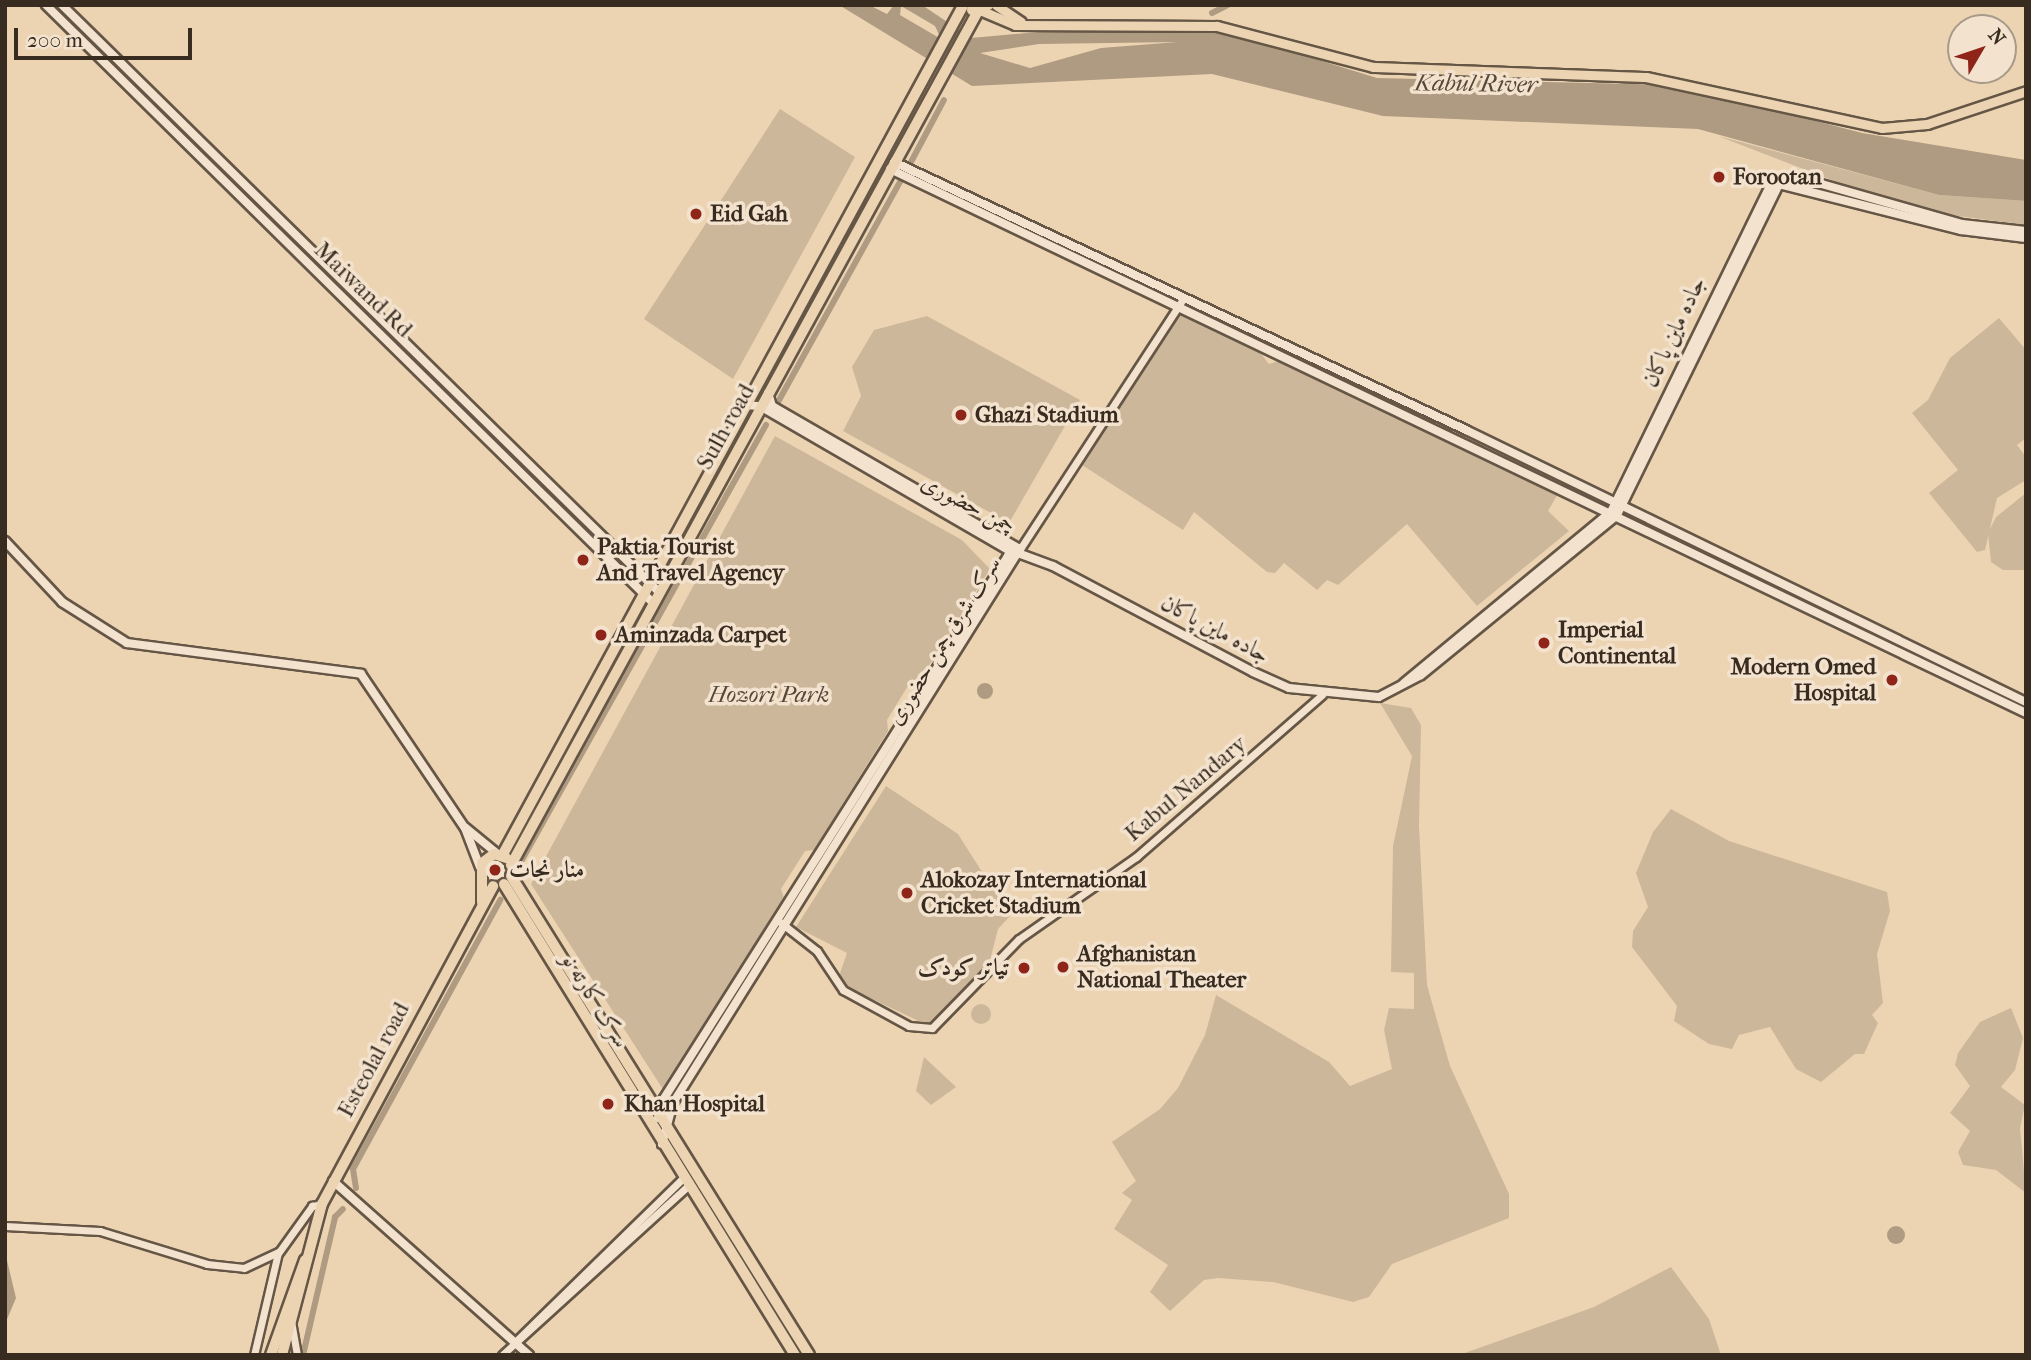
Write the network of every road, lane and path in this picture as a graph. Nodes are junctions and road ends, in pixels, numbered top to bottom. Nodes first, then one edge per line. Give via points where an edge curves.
1 (46, 5) edge
2 (62, 5) edge
3 (996, 5) edge
4 (963, 6) edge
5 (982, 9) edge
6 (1030, 24) junction
7 (2026, 91) edge
8 (892, 166) junction
9 (2026, 232) edge
10 (2026, 238) edge
11 (1181, 302) junction
12 (777, 346) junction
13 (792, 347) junction
14 (768, 390) junction
15 (744, 405) junction
16 (760, 406) junction
17 (1616, 509) junction
18 (5, 541) edge
19 (1020, 549) junction
20 (647, 584) junction
21 (658, 591) junction
22 (641, 594) junction
23 (652, 602) junction
24 (1322, 695) junction
25 (2026, 702) edge
26 (2026, 713) edge
27 (465, 828) junction
28 (501, 855) junction
29 (511, 864) junction
30 (480, 867) junction
31 (498, 882) junction
32 (783, 924) junction
33 (659, 1112) junction
34 (667, 1125) junction
35 (659, 1139) junction
36 (333, 1181) junction
37 (685, 1182) junction
38 (322, 1204) junction
39 (5, 1226) edge
40 (279, 1252) junction
41 (306, 1260) junction
42 (291, 1321) junction
43 (515, 1342) junction
44 (254, 1355) edge
45 (271, 1355) edge
46 (282, 1355) edge
47 (298, 1355) edge
48 (502, 1355) edge
49 (530, 1355) edge
50 (795, 1355) edge
51 (809, 1355) edge

1 - 22 main road, Maiwand Rd
2 - 20 main road, Maiwand Rd
3 - 6 main road via 1008,18
4 - 5 highway
4 - 12 highway, Sulh road via 957,27
5 - 6 main road via 1000,22
5 - 8 highway, Sulh road
6 - 7 main road via 1190,22 1373,67 1646,77 1882,128 1927,124
8 - 11 main road
8 - 13 highway, Sulh road
9 - 17 main road, جاده ماین پاکان via 1962,224 1797,177 1773,180
10 - 17 main road via 1961,230 1779,184
11 - 17 main road
11 - 19 street
12 - 13 highway
12 - 15 highway, Sulh road
13 - 14 highway, Sulh road
14 - 16 highway, Sulh road
14 - 19 main road, چمن حضوری via 772,406
15 - 16 main road, چمن حضوری
15 - 20 highway, Sulh road
16 - 19 main road, چمن حضوری via 836,456 1007,549
16 - 21 highway, Sulh road
17 - 24 main road, جاده ماین پاکان via 1402,687 1379,697
17 - 25 main road
17 - 26 main road
18 - 27 main road via 62,602 127,643 354,670
19 - 24 main road, جاده ماین پاکان via 1253,672
19 - 32 main road, سرک شرق چمن حضوری via 1008,556
20 - 21 main road, Maiwand Rd
20 - 22 highway, Sulh road
21 - 23 highway, Sulh road
22 - 23 main road, Maiwand Rd
22 - 28 highway, Sulh road
23 - 29 highway, Sulh road
24 - 32 street, Kabul Nandary via 1136,857 1028,932 932,1028 900,1022 843,990 817,951
27 - 28 main road
27 - 30 main road
28 - 29 highway
28 - 30 highway
29 - 31 highway
30 - 31 highway
31 - 33 highway, سرک کارته نو
31 - 35 highway, سرک کارته نو
31 - 36 highway, Esteolal road
32 - 33 main road, سرک شرق چمن حضوری
32 - 34 main road, سرک شرق چمن حضوری via 673,1103
33 - 34 highway, سرک کارته نو
33 - 35 main road
34 - 35 main road, سرک شرق چمن حضوری
34 - 51 highway, سرک کارته نو
35 - 37 highway, سرک کارته نو
36 - 38 highway, Esteolal road
36 - 43 main road
37 - 43 street
37 - 50 highway, سرک کارته نو
38 - 40 street via 312,1206
38 - 41 highway, Esteolal road
39 - 40 street via 100,1231 230,1268 255,1267
40 - 44 street
41 - 42 highway, Esteolal road
41 - 45 highway, Esteolal road
42 - 46 highway, Esteolal road
42 - 47 street
43 - 48 street
43 - 49 main road

